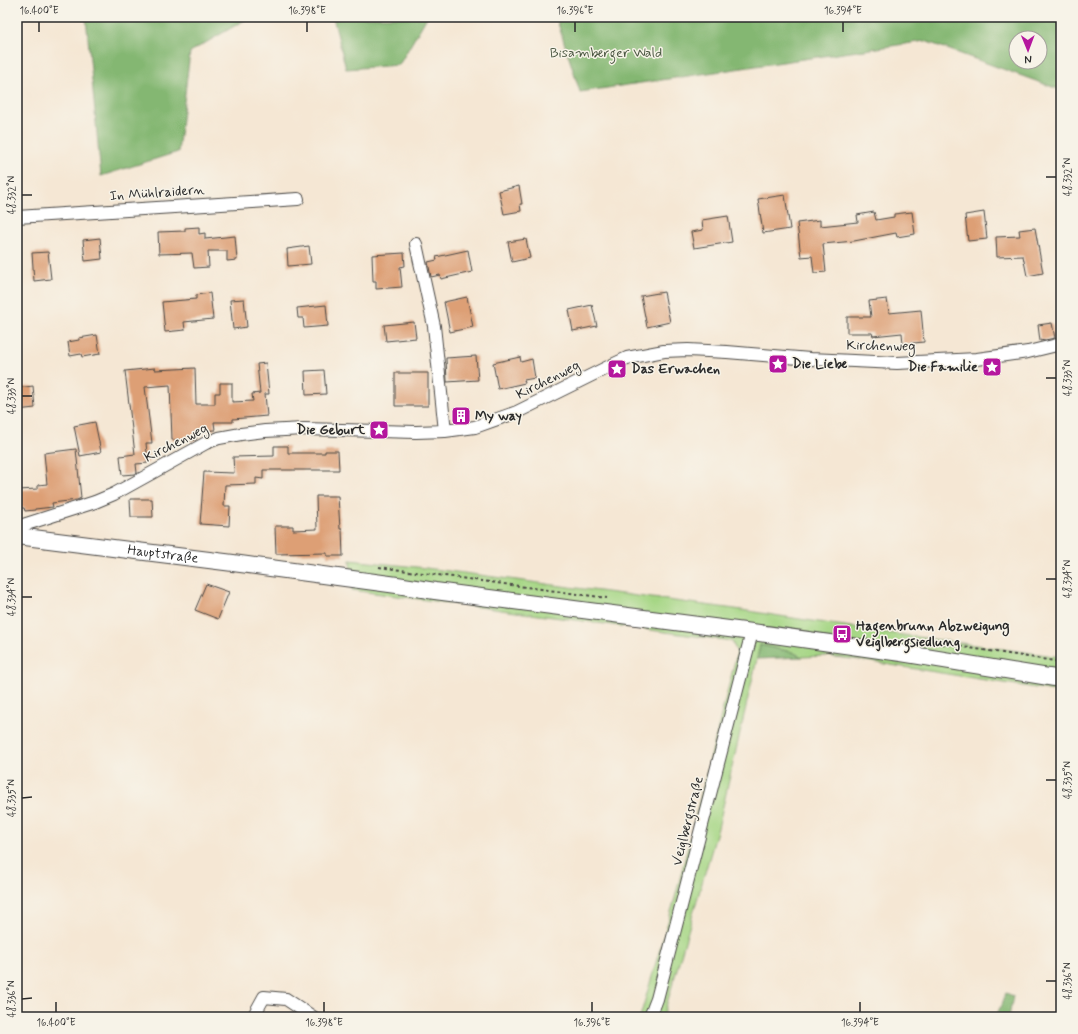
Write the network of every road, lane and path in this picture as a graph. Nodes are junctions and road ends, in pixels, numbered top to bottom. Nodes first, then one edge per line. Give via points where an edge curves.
1 (298, 199) dead end
2 (17, 217) edge
3 (416, 244) dead end
4 (1061, 344) edge
5 (445, 431) junction
6 (17, 527) edge
7 (17, 536) edge
8 (752, 632) junction
9 (1061, 679) edge
10 (253, 1017) edge
11 (314, 1017) edge
12 (650, 1017) edge

1 - 2 street, In Mühlraidern
3 - 5 street via 434,326
4 - 5 street, Kirchenweg via 1028,352 977,359 897,363 810,360 727,352 664,351 627,358 489,423
5 - 6 street, Kirchenweg via 296,430 265,431 219,438 114,494
7 - 8 main road, Hauptstraße
8 - 9 main road, Hauptstraße
8 - 12 street, Veiglbergstraße
10 - 11 street via 264,997 286,999

